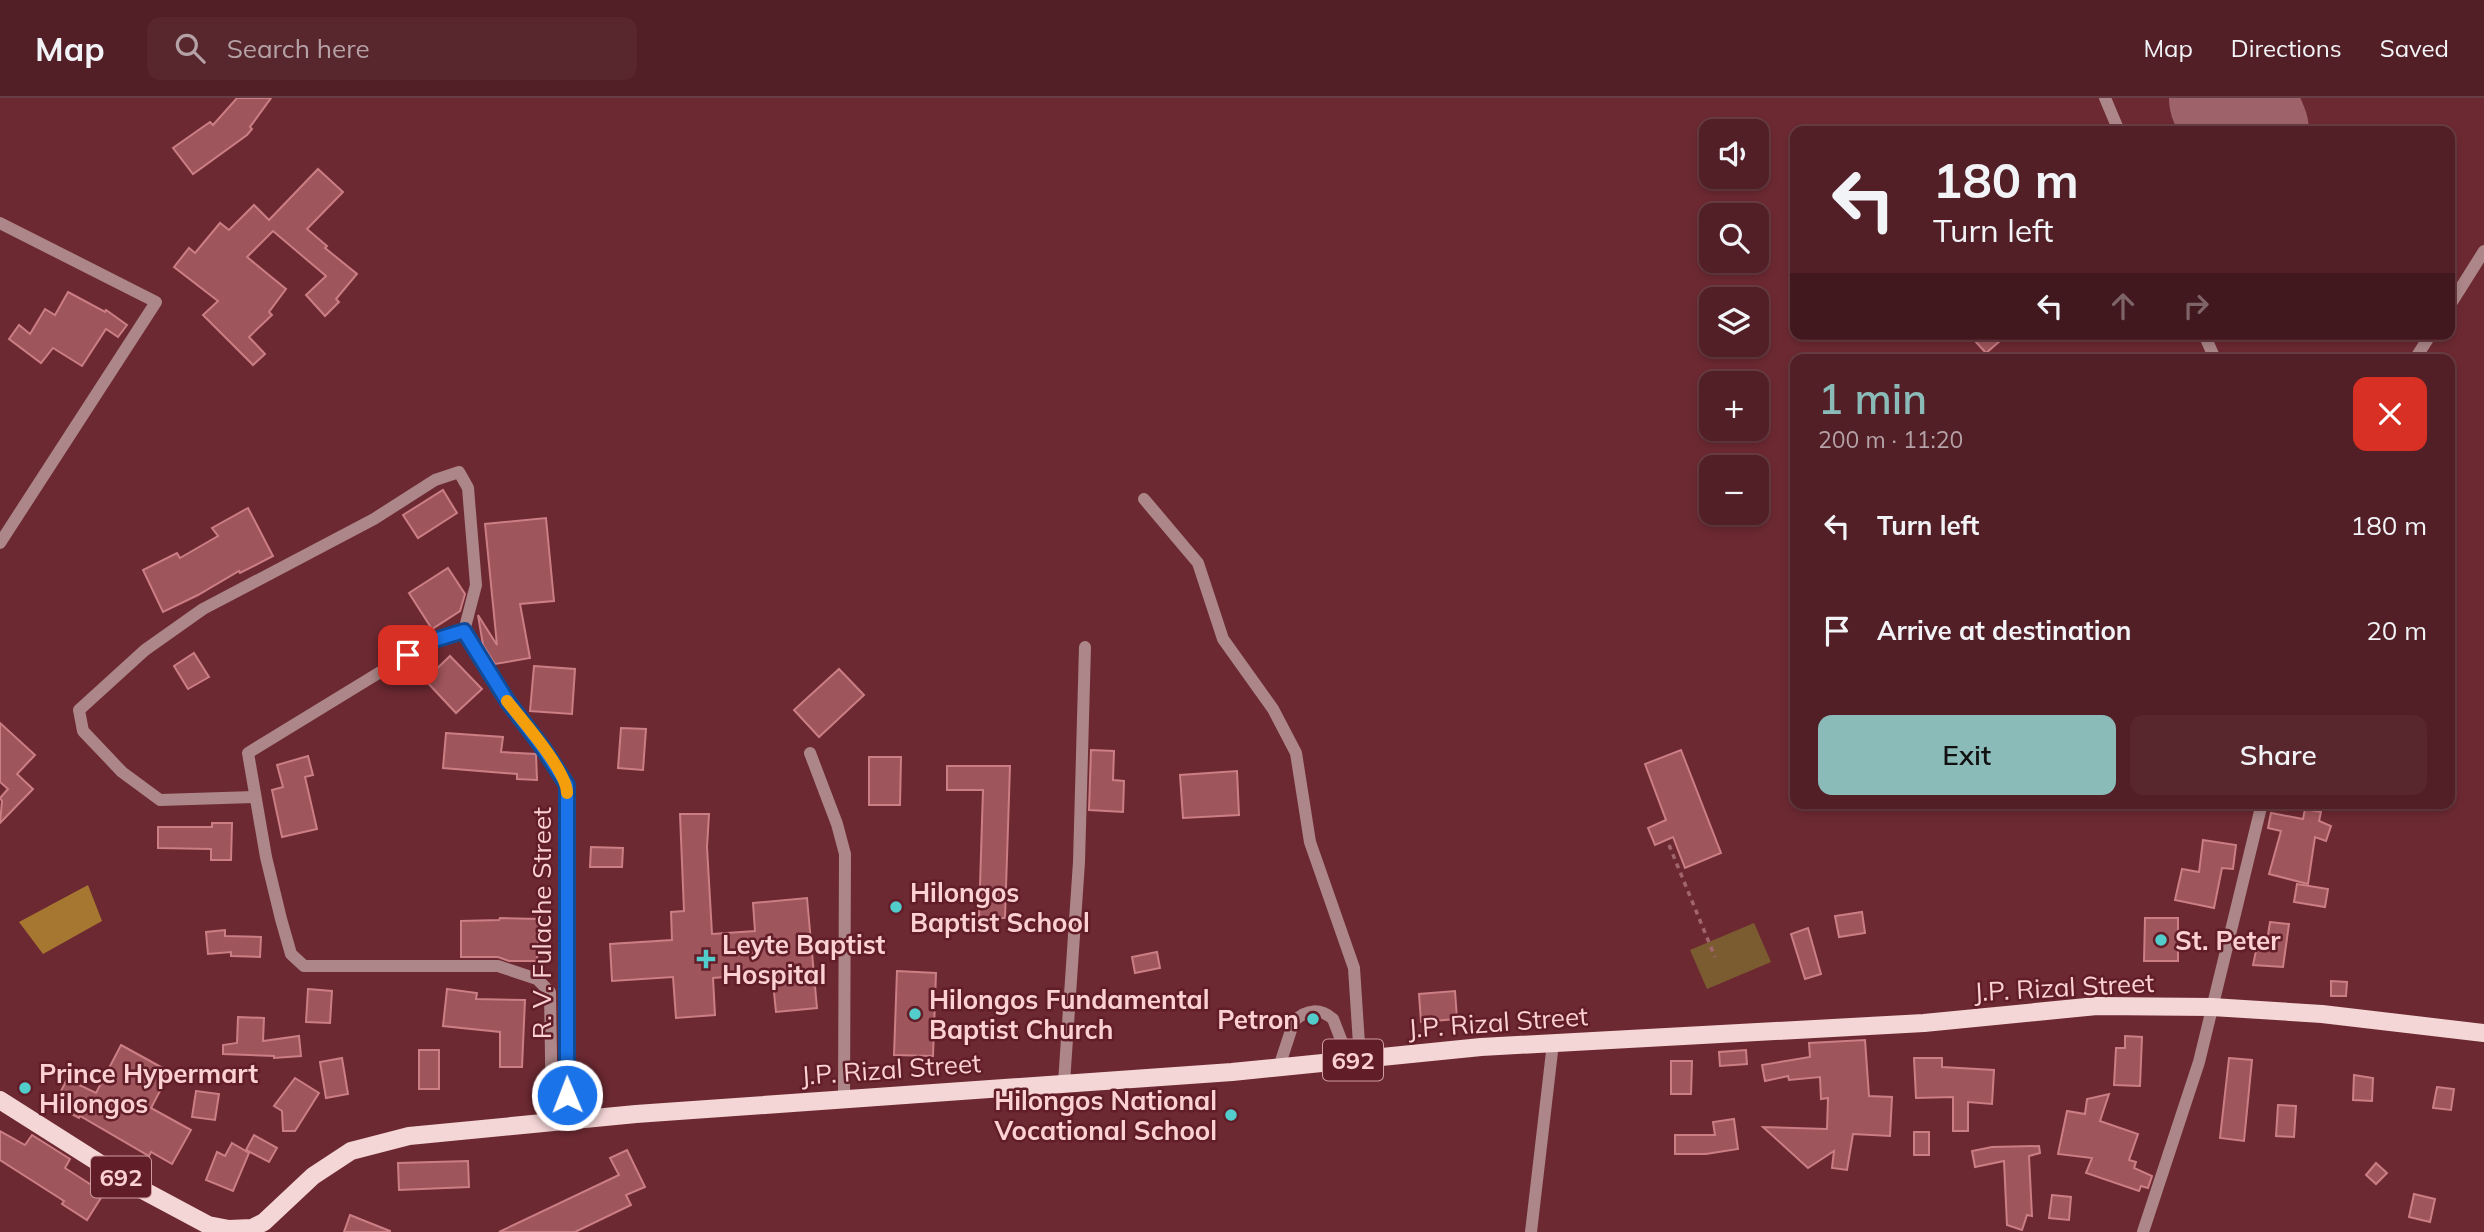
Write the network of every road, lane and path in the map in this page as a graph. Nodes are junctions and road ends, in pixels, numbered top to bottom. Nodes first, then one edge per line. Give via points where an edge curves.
1 (2105, 98) edge
2 (2117, 126) edge
3 (0, 223) edge
4 (2484, 251) edge
5 (2455, 296) edge
6 (1144, 499) dead end
7 (0, 543) edge
8 (464, 631) junction
9 (1084, 647) dead end
10 (810, 752) dead end
11 (254, 797) junction
12 (2261, 809) edge
13 (1669, 845) dead end
14 (1715, 957) dead end
15 (2212, 1007) junction
16 (2484, 1033) edge
17 (1553, 1043) junction
18 (1355, 1060) junction
19 (1279, 1067) junction
20 (1064, 1083) junction
21 (844, 1099) junction
22 (0, 1100) edge
23 (560, 1121) junction
24 (260, 1228) edge
25 (1531, 1232) edge
26 (2143, 1232) edge

1 - 2 street
3 - 7 street via 156,302
4 - 5 street
6 - 18 street via 1198,563 1223,639 1273,709 1296,752 1310,842 1354,968
8 - 11 street via 431,641 248,752
8 - 11 street via 477,585 468,488 458,472 435,480 374,519 203,609 145,650 79,710 83,731 122,772 160,800
8 - 23 street, R. V. Fulache Street via 567,785
9 - 20 street via 1079,862
10 - 21 street via 845,853
11 - 23 street via 291,954 304,966 498,966 537,979 550,992
12 - 15 street
13 - 14 path
15 - 16 main road, J.P. Rizal Street / 692
15 - 17 main road, J.P. Rizal Street / 692 via 2097,1006 1924,1023
15 - 26 street via 2199,1062
17 - 18 main road, J.P. Rizal Street / 692
17 - 25 street
18 - 19 main road, J.P. Rizal Street / 692
18 - 19 street via 1333,1019 1314,1011 1294,1021
19 - 20 main road, J.P. Rizal Street / 692
20 - 21 main road, J.P. Rizal Street / 692
21 - 23 main road, J.P. Rizal Street / 692
22 - 24 main road, 692 via 137,1187 208,1224
23 - 24 main road, J.P. Rizal Street / 692 via 409,1136 351,1151 313,1176

